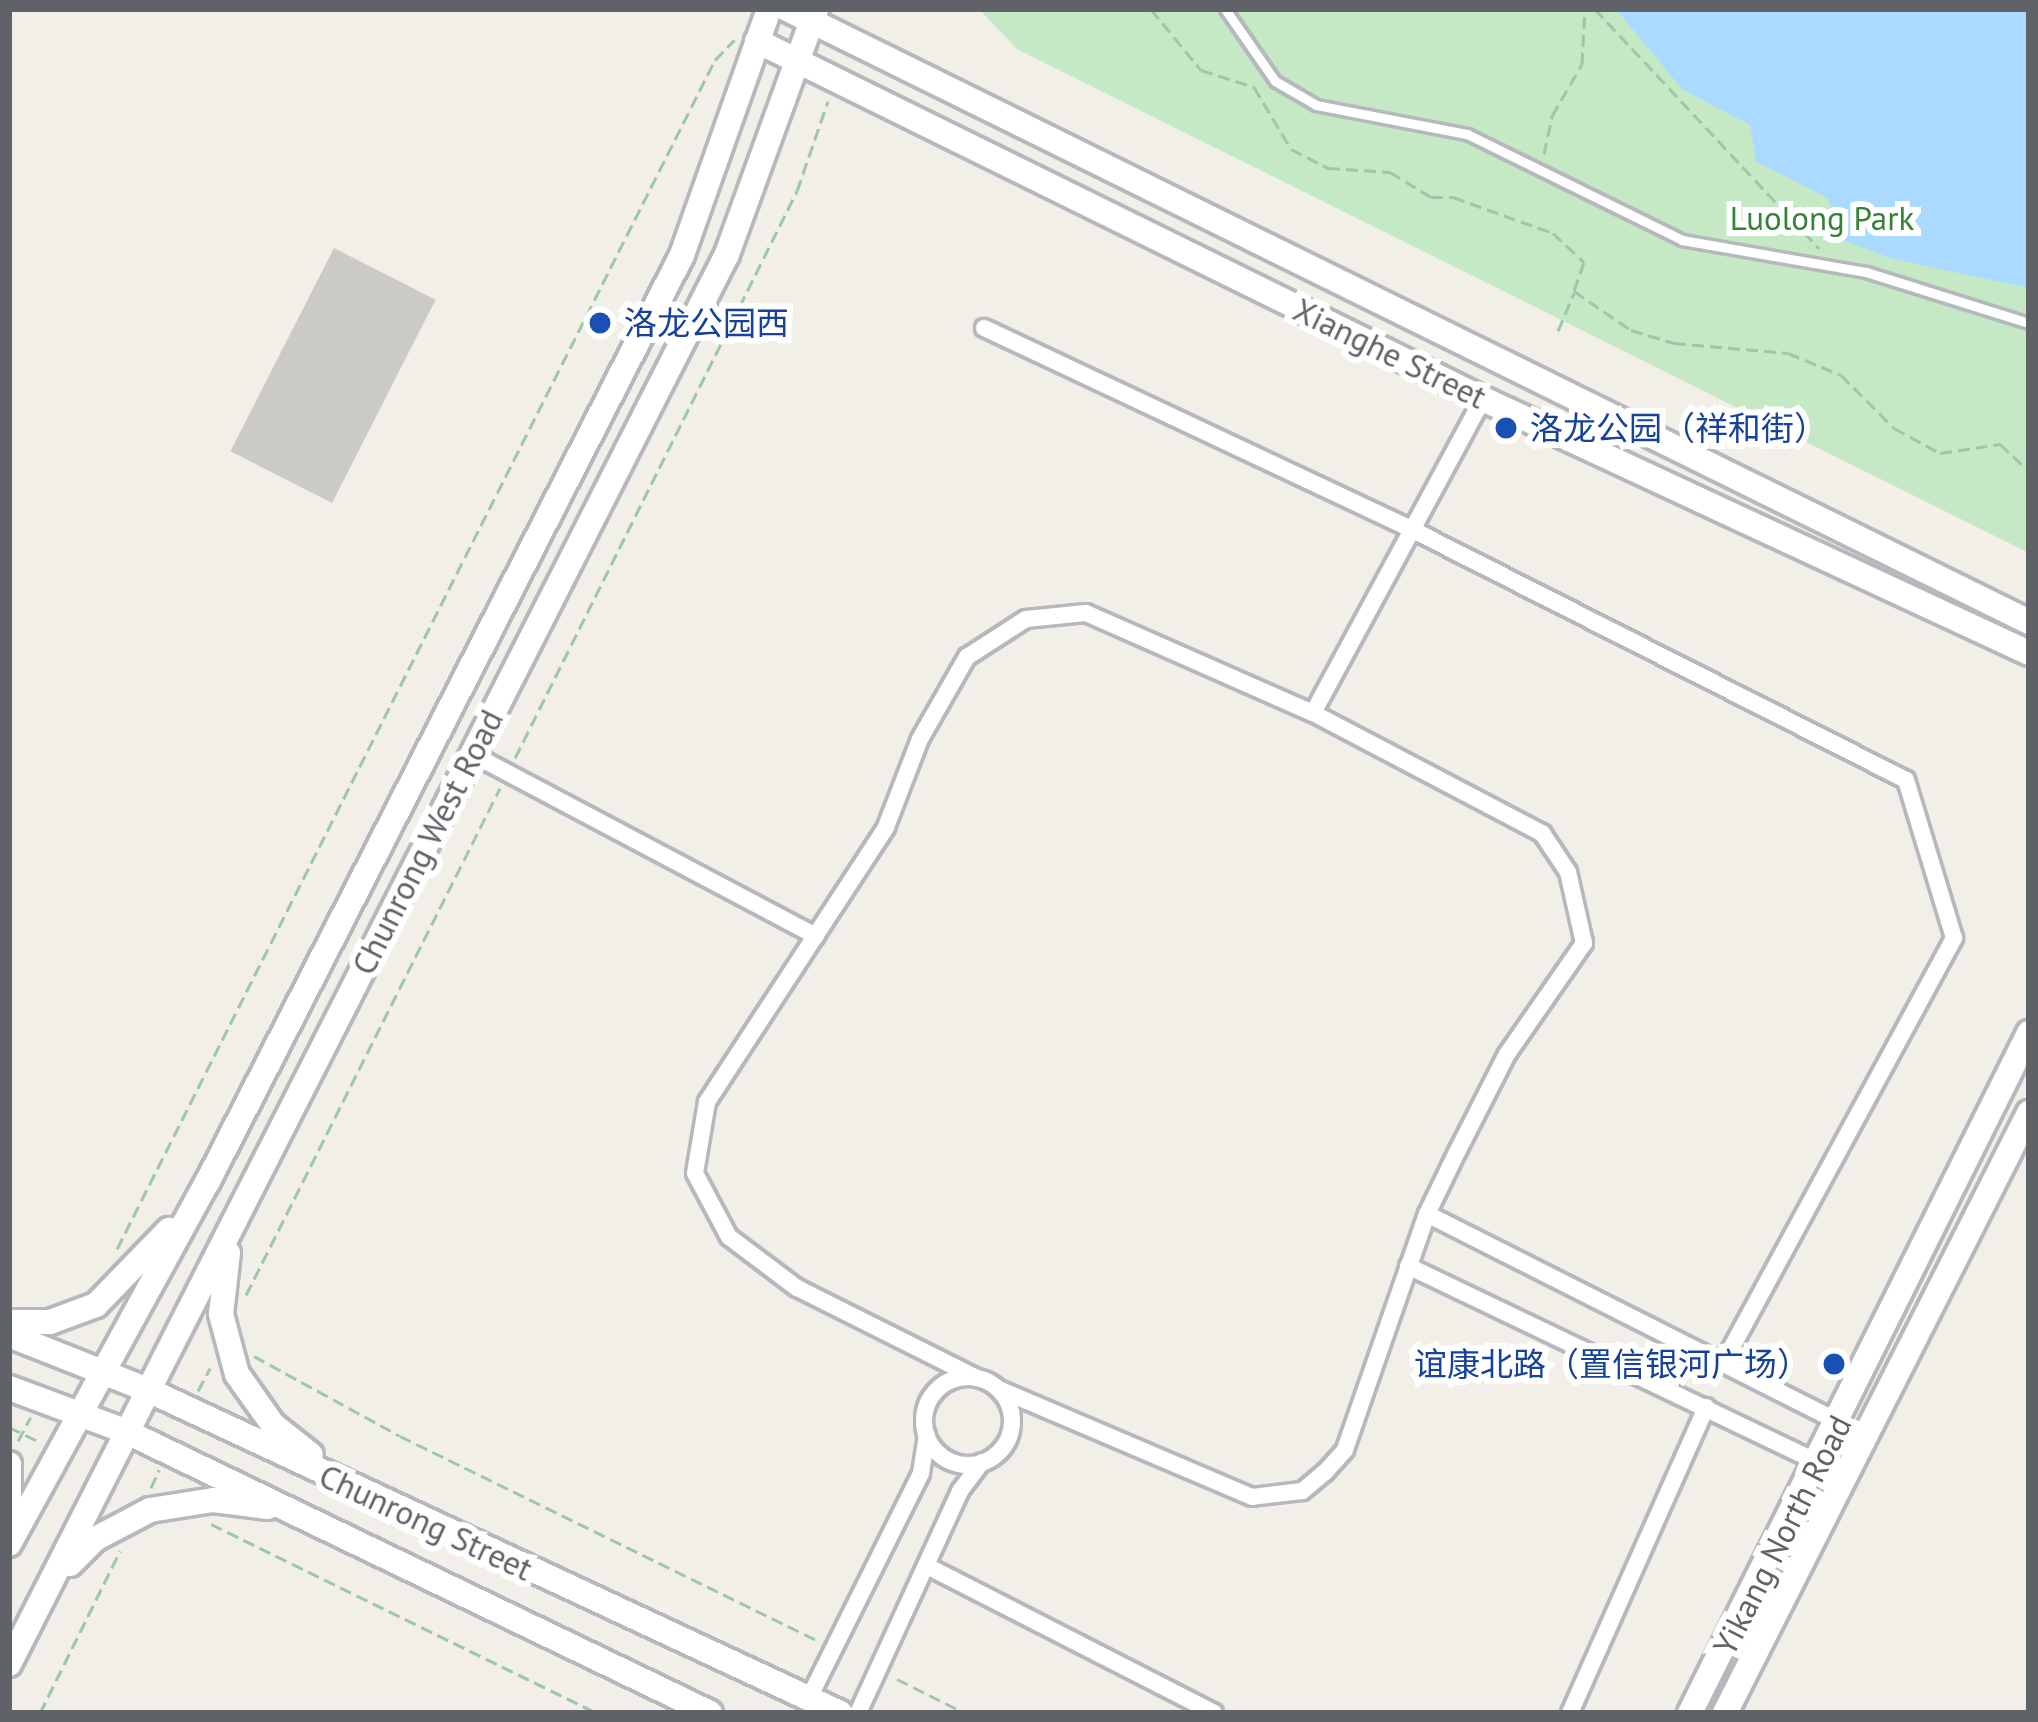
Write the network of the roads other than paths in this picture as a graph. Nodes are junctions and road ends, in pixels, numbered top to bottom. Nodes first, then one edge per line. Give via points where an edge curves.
1 (769, 9) edge
2 (787, 9) edge
3 (1226, 9) edge
4 (815, 17) edge
5 (752, 34) junction
6 (800, 64) junction
7 (2029, 323) edge
8 (984, 328) dead end
9 (1483, 399) junction
10 (1407, 527) junction
11 (2029, 622) edge
12 (2029, 653) edge
13 (1313, 713) junction
14 (472, 754) junction
15 (816, 936) junction
16 (2029, 1034) edge
17 (2029, 1113) edge
18 (208, 1181) junction
19 (244, 1202) junction
20 (1426, 1214) junction
21 (1408, 1266) junction
22 (9, 1322) edge
23 (9, 1336) edge
24 (926, 1348) junction
25 (1724, 1363) junction
26 (103, 1371) junction
27 (977, 1378) junction
28 (9, 1388) edge
29 (997, 1388) junction
30 (148, 1390) junction
31 (935, 1392) junction
32 (1706, 1407) junction
33 (82, 1414) junction
34 (1052, 1414) junction
35 (1840, 1423) junction
36 (1011, 1430) junction
37 (127, 1432) junction
38 (927, 1435) junction
39 (982, 1462) junction
40 (1819, 1463) junction
41 (9, 1464) edge
42 (295, 1511) junction
43 (426, 1523) junction
44 (9, 1529) edge
45 (9, 1544) edge
46 (929, 1567) junction
47 (42, 1599) junction
48 (9, 1664) edge
49 (809, 1698) junction
50 (710, 1713) edge
51 (840, 1713) edge
52 (858, 1713) edge
53 (1214, 1713) edge
54 (1570, 1713) edge
55 (1690, 1713) edge
56 (1725, 1713) edge

1 - 5 main road, Chunrong West Road
2 - 4 main road, Xianghe Street
3 - 7 lane via 1275,81 1316,105 1467,134 1682,240 1831,267
4 - 6 main road, Chunrong West Road
4 - 11 main road, Xianghe Street
5 - 6 main road, Xianghe Street
5 - 18 main road, Chunrong West Road via 682,255
6 - 9 main road, Xianghe Street
6 - 14 main road, Chunrong West Road via 727,254
8 - 10 street
9 - 10 street
9 - 12 main road, Xianghe Street
10 - 13 street
10 - 25 street via 1906,780 1954,938
13 - 15 street via 1086,614 1026,619 968,657 920,739 886,827
13 - 20 street via 1542,833 1568,872 1584,943 1507,1054
14 - 15 street
14 - 19 main road, Chunrong West Road
15 - 24 street via 707,1102 695,1173 729,1237 780,1276
16 - 35 main road, Yikang North Road
17 - 56 main road, Yikang North Road
18 - 22 main road via 111,1295 66,1318
18 - 26 main road, Chunrong West Road
19 - 30 main road, Chunrong West Road
19 - 43 main road via 222,1272 224,1339 247,1392 288,1439
20 - 21 street
20 - 25 street
21 - 32 street
21 - 34 street via 1346,1450 1302,1491 1252,1497
23 - 26 main road, Chunrong Street
24 - 27 street
24 - 31 street
25 - 35 street
26 - 30 main road, Chunrong Street
26 - 33 main road, Chunrong West Road
27 - 29 street
27 - 31 street via 954,1379
28 - 33 main road, Chunrong Street
29 - 34 street
29 - 36 street via 1010,1407
30 - 37 main road, Chunrong West Road
30 - 43 main road, Chunrong Street
31 - 38 street
32 - 40 street
32 - 54 street
33 - 37 main road, Chunrong Street
33 - 45 main road, Chunrong West Road
34 - 36 street
35 - 40 main road, Yikang North Road
36 - 39 street via 1001,1450
37 - 42 main road, Chunrong Street
37 - 47 main road, Chunrong West Road
38 - 39 street via 949,1460
38 - 49 street via 921,1473
39 - 46 street via 960,1491
40 - 55 main road, Yikang North Road
41 - 44 main road
42 - 47 main road via 213,1500 152,1504 79,1552
42 - 50 main road, Chunrong Street
43 - 49 main road, Chunrong Street
46 - 52 street
46 - 53 street
47 - 48 main road, Chunrong West Road
49 - 51 main road, Chunrong Street

